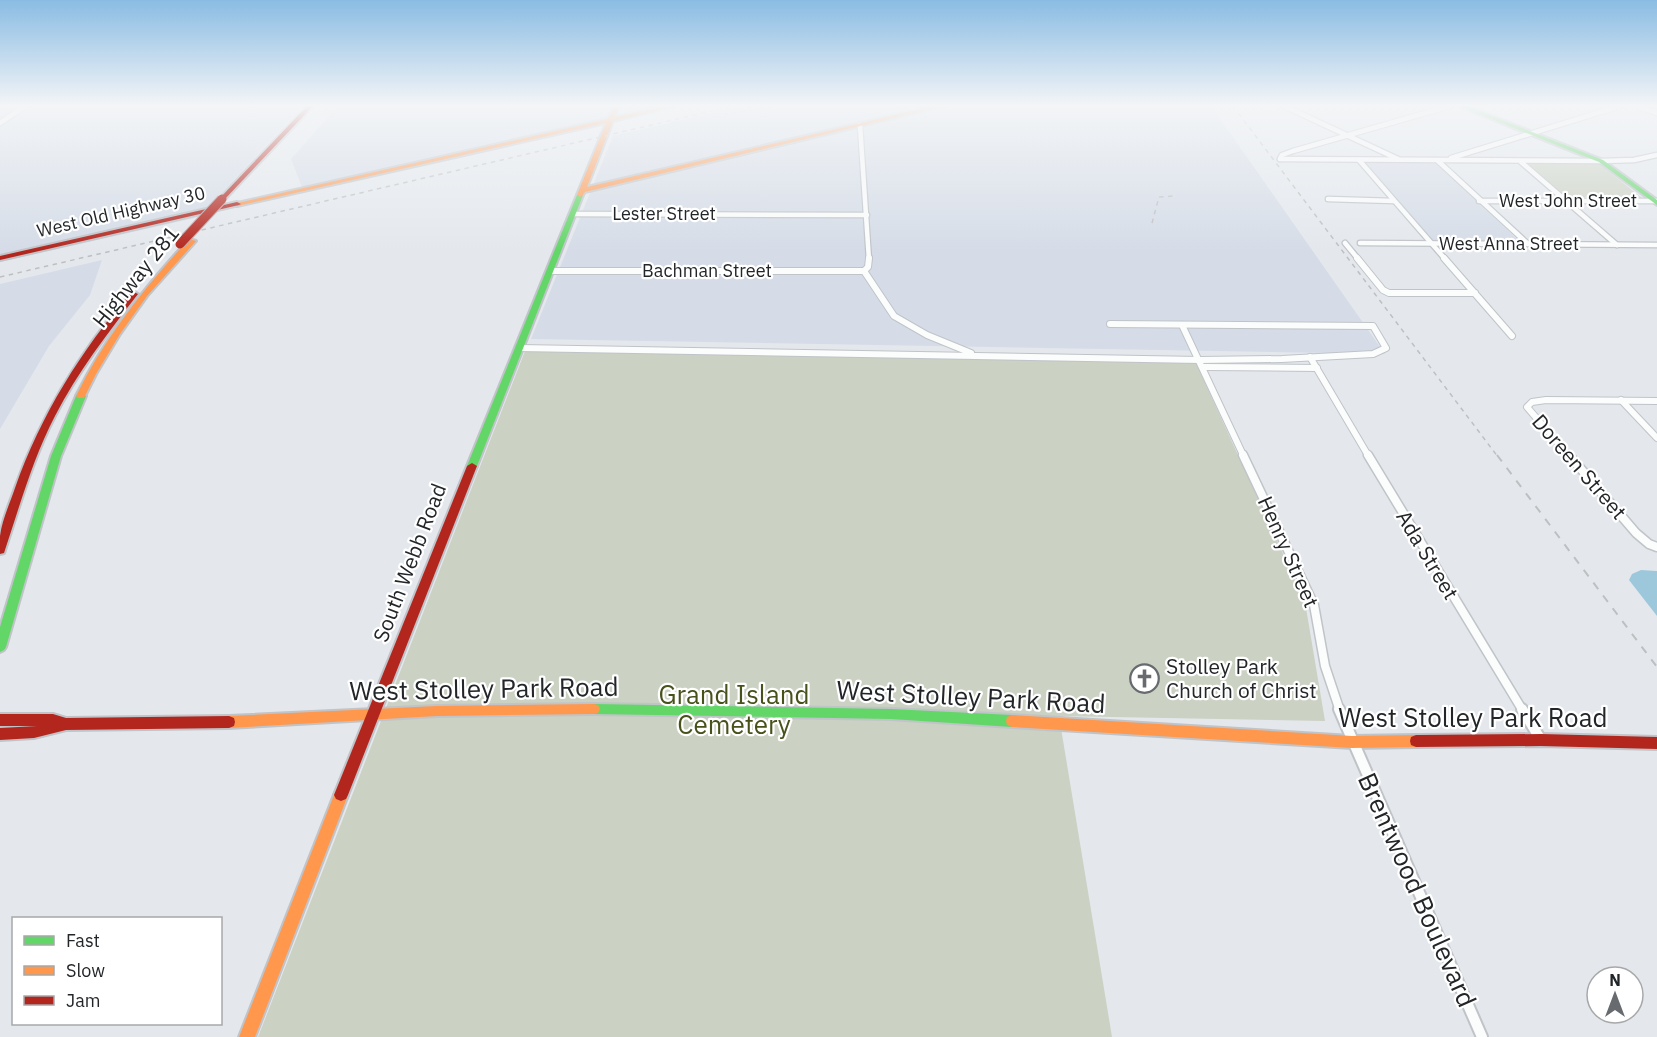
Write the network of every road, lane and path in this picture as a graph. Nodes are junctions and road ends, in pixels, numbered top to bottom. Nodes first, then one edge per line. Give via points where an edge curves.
1 (266, 154) edge
2 (270, 154) edge
3 (459, 154) edge
4 (597, 154) edge
5 (735, 154) edge
6 (862, 154) edge
7 (1284, 154) edge
8 (1389, 154) edge
9 (1467, 154) edge
10 (1469, 154) edge
11 (1584, 154) edge
12 (1657, 155) edge
13 (1359, 160) junction
14 (1402, 161) junction
15 (1438, 161) junction
16 (1600, 161) junction
17 (1478, 162) junction
18 (1520, 162) junction
19 (583, 190) junction
20 (227, 198) junction
21 (1328, 199) dead end
22 (1394, 201) junction
23 (1479, 201) junction
24 (1566, 201) junction
25 (1656, 202) edge
26 (573, 214) junction
27 (867, 215) junction
28 (186, 242) junction
29 (1345, 243) dead end
30 (1360, 243) dead end
31 (1433, 243) junction
32 (1529, 244) junction
33 (1617, 245) junction
34 (1657, 245) edge
35 (0, 258) edge
36 (550, 271) junction
37 (864, 271) junction
38 (1475, 293) junction
39 (1110, 324) dead end
40 (1182, 326) junction
41 (1512, 336) dead end
42 (520, 348) junction
43 (978, 356) junction
44 (1311, 357) junction
45 (1202, 364) junction
46 (1317, 368) junction
47 (1621, 400) junction
48 (1657, 401) edge
49 (1657, 438) edge
50 (1657, 547) edge
51 (0, 550) edge
52 (0, 647) edge
53 (372, 714) junction
54 (0, 720) edge
55 (66, 724) junction
56 (0, 734) edge
57 (1541, 740) junction
58 (1352, 742) junction
59 (1657, 743) edge
60 (247, 1037) edge
61 (1482, 1037) edge

1 - 20 main road, Highway 281
2 - 20 main road, Highway 281
3 - 35 main road, West Old Highway 30
4 - 19 main road, South Webb Road
5 - 19 main road
6 - 27 street
7 - 13 street via 1280,159
8 - 14 street
9 - 15 street
10 - 17 street
11 - 16 main road
12 - 16 street
13 - 14 street
13 - 22 street
14 - 15 street
15 - 17 street
15 - 23 street
16 - 18 street
16 - 25 main road
17 - 18 street
18 - 24 street
19 - 26 main road, South Webb Road
20 - 28 main road, Highway 281
21 - 22 street
22 - 31 street
23 - 24 street, West John Street
23 - 32 street
24 - 25 street, West John Street
24 - 33 street
26 - 27 street, Lester Street
26 - 36 main road, South Webb Road
27 - 37 street via 869,262
28 - 51 main road, Highway 281 via 110,322 62,394 30,462
28 - 52 main road, Highway 281 via 123,321 82,392 56,456
29 - 38 street via 1383,290
30 - 31 street, West Anna Street
31 - 32 street, West Anna Street
31 - 38 street
32 - 33 street, West Anna Street
33 - 34 street, West Anna Street
36 - 37 street, Bachman Street
36 - 42 main road, South Webb Road
37 - 43 street via 894,316
38 - 41 street
39 - 40 street
40 - 44 street via 1373,326 1386,348 1373,354
40 - 45 street, Henry Street
42 - 43 street
42 - 53 main road, South Webb Road
43 - 45 street
44 - 45 street
44 - 46 street, Ada Street
45 - 46 street
45 - 58 street, Henry Street via 1314,605 1324,665
46 - 57 street, Ada Street via 1420,545
47 - 48 street
47 - 49 street
47 - 50 street, Doreen Street via 1534,401 1527,407 1638,535
53 - 55 main road, West Stolley Park Road via 218,723
53 - 58 main road, West Stolley Park Road via 562,709 891,714
53 - 60 main road, South Webb Road
54 - 55 main road, West Stolley Park Road via 53,720
55 - 56 main road, West Stolley Park Road via 34,732
57 - 58 main road, West Stolley Park Road
57 - 59 main road, West Stolley Park Road
58 - 61 street, Brentwood Boulevard

